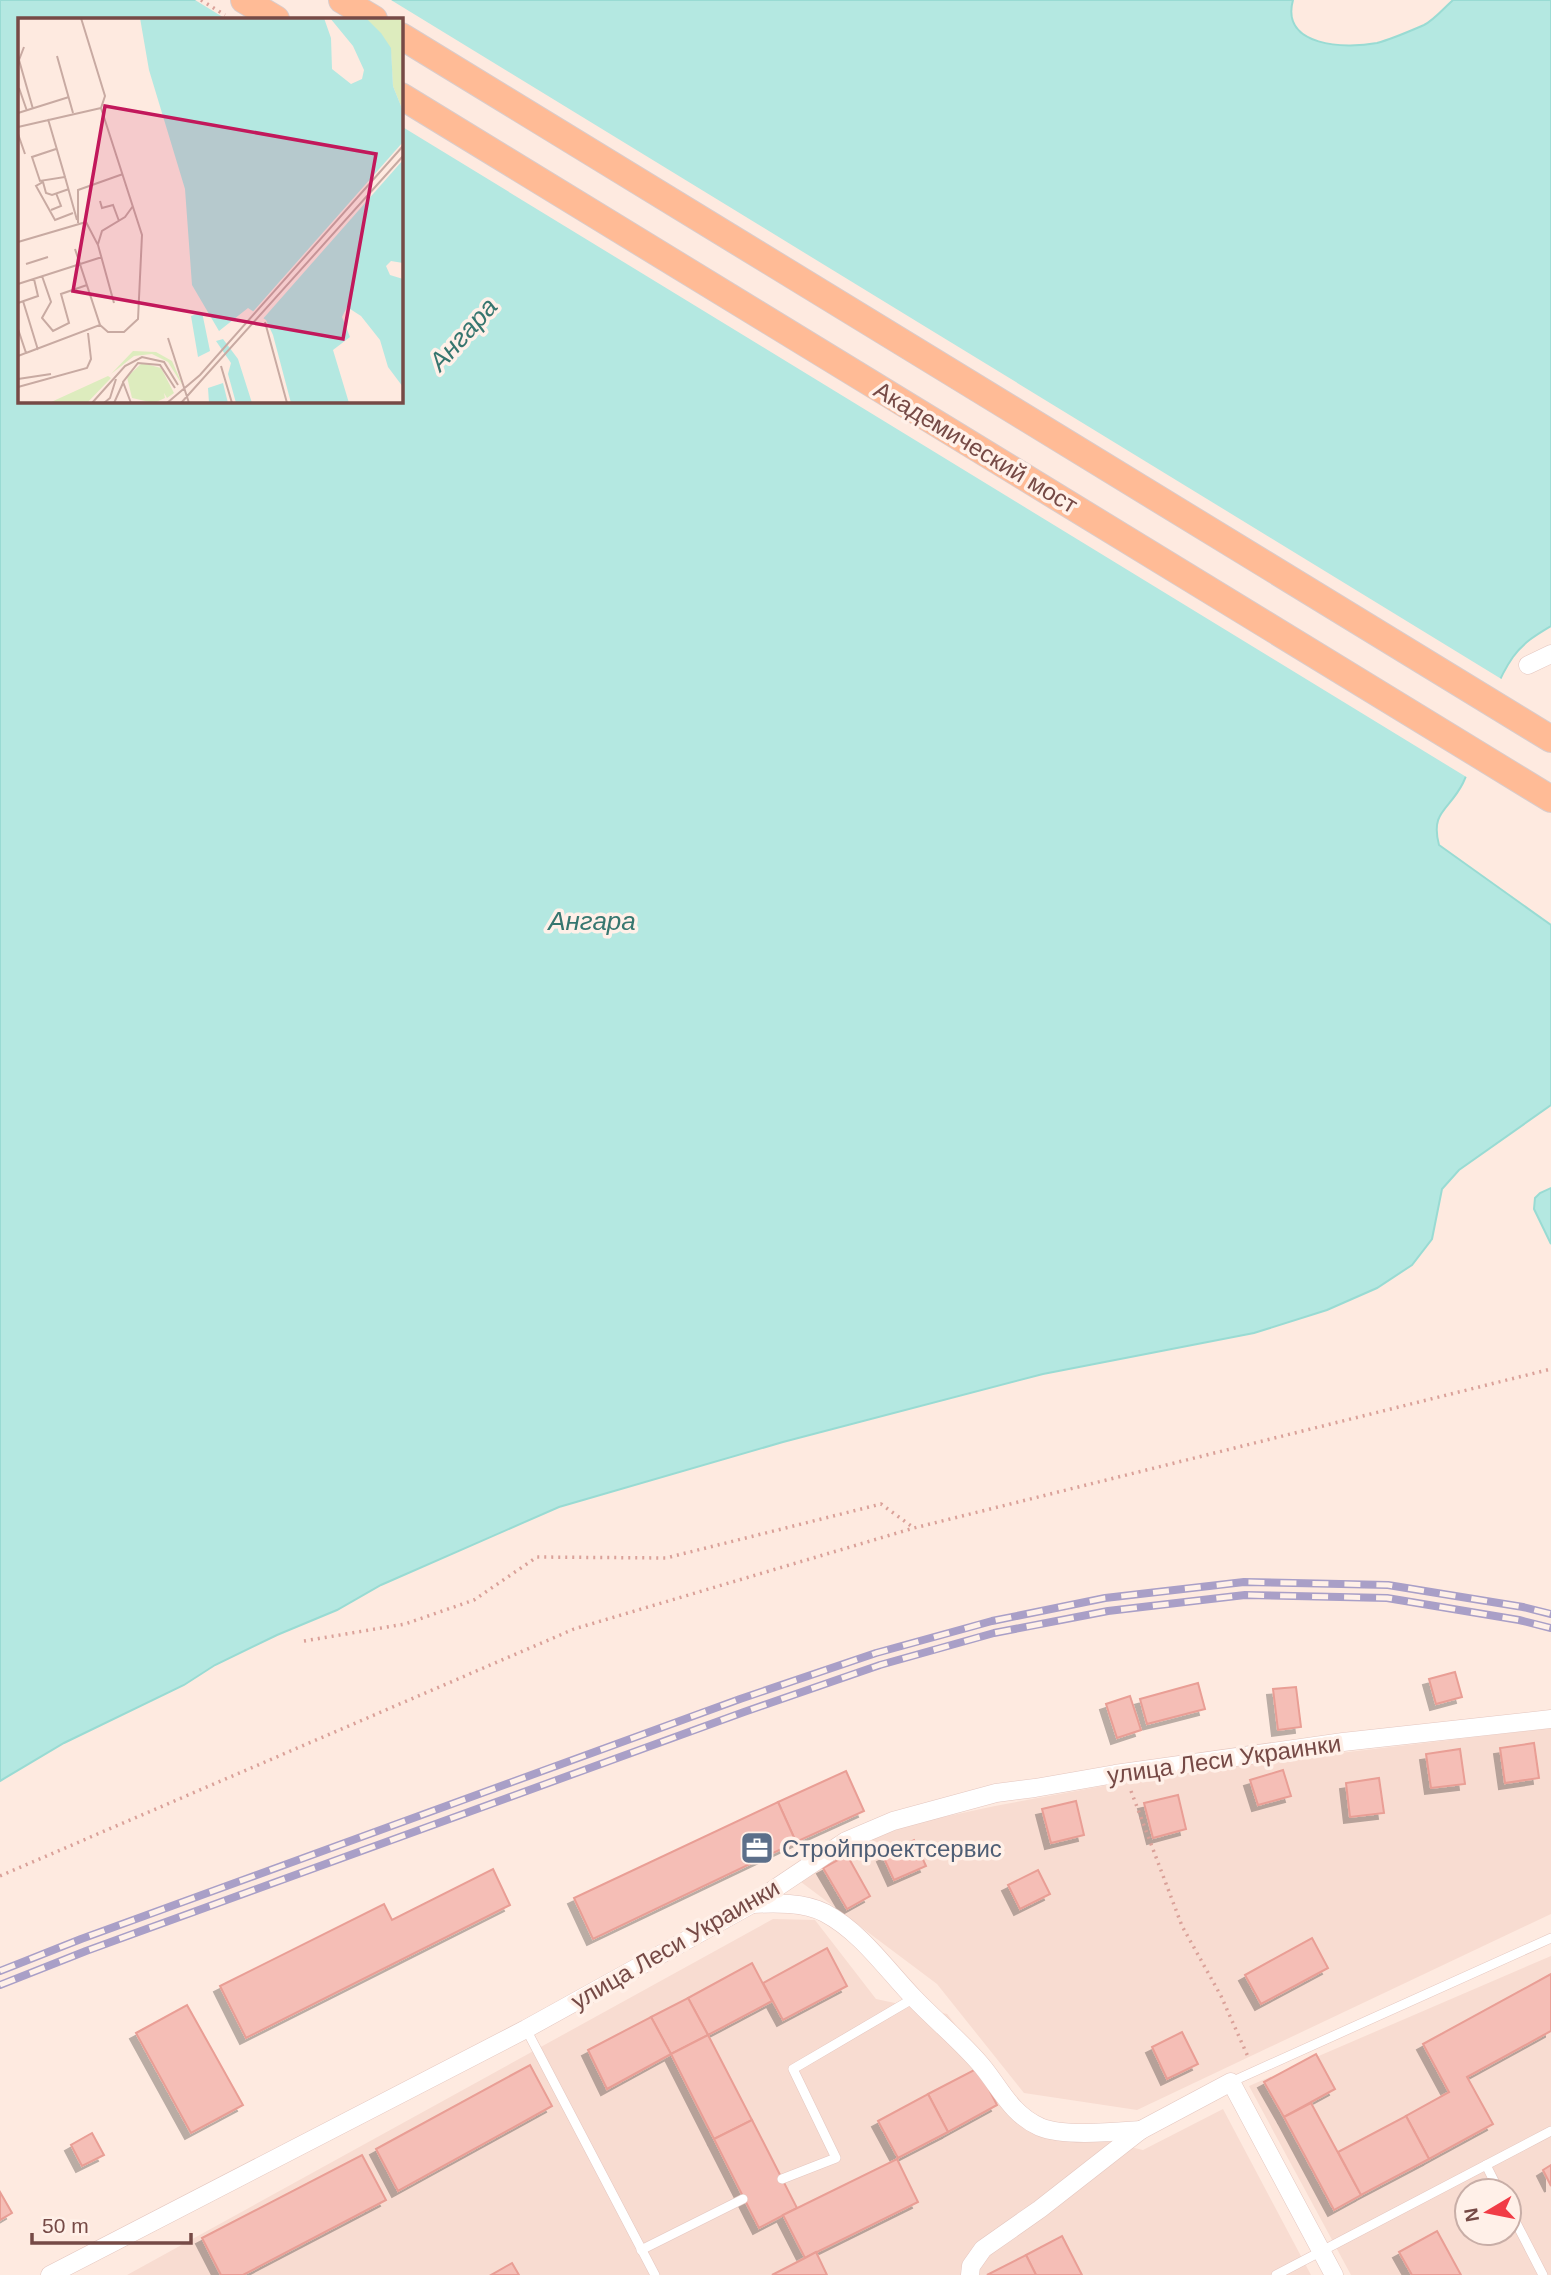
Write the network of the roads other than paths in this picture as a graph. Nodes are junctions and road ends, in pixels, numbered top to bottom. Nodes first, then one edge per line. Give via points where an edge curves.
1 (244, 0) edge
2 (342, 0) edge
3 (273, 18) edge
4 (372, 18) edge
5 (402, 37) edge
6 (402, 97) edge
7 (1551, 654) edge
8 (1528, 665) dead end
9 (1551, 739) edge
10 (1551, 799) edge
11 (1551, 1719) edge
12 (752, 1905) junction
13 (1551, 1938) edge
14 (914, 1998) junction
15 (526, 2029) junction
16 (1231, 2082) junction
17 (1140, 2130) junction
18 (1551, 2130) edge
19 (1486, 2165) junction
20 (1492, 2177) edge
21 (782, 2179) dead end
22 (743, 2199) dead end
23 (1523, 2236) edge
24 (641, 2250) junction
25 (1321, 2252) junction
26 (50, 2275) edge
27 (655, 2275) edge
28 (970, 2275) edge
29 (1276, 2275) edge
30 (1334, 2275) edge
31 (1543, 2275) edge

1 - 3 main road
2 - 4 main road
5 - 9 main road, Академический мост
6 - 10 main road, Академический мост
7 - 8 street
11 - 12 street, улица Леси Украинки via 1343,1742 996,1793 893,1821 835,1848
12 - 14 street via 774,1903 825,1913 874,1952
12 - 15 street, улица Леси Украинки
13 - 16 lane
14 - 17 street via 960,2041 1024,2118 1043,2128 1083,2133
14 - 21 lane via 793,2069 836,2158
15 - 24 lane
15 - 26 street, улица Леси Украинки
16 - 17 street
16 - 25 street
17 - 28 street via 984,2249
18 - 19 lane
19 - 20 lane
19 - 25 lane
22 - 24 lane
23 - 31 lane
24 - 27 lane
25 - 29 lane
25 - 30 street

